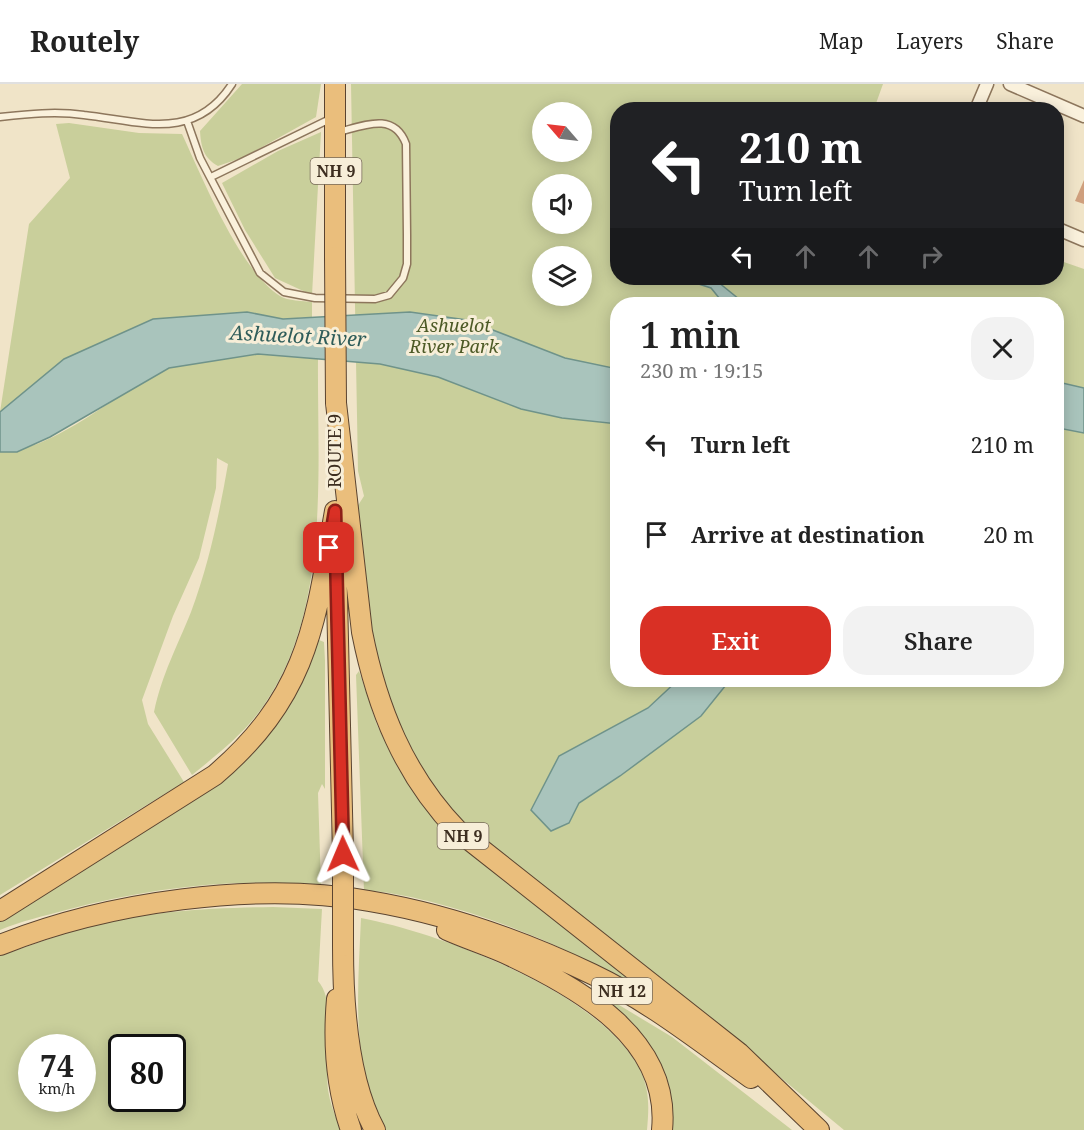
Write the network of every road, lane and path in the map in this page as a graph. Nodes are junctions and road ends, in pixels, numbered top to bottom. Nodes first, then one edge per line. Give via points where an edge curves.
1 (232, 84) edge
2 (335, 84) edge
3 (987, 84) edge
4 (1010, 84) edge
5 (979, 102) edge
6 (1052, 102) edge
7 (1064, 107) edge
8 (1084, 116) edge
9 (0, 117) edge
10 (187, 121) junction
11 (336, 124) junction
12 (211, 177) junction
13 (1064, 232) edge
14 (1084, 240) edge
15 (336, 403) junction
16 (335, 511) junction
17 (398, 907) junction
18 (0, 911) edge
19 (0, 945) edge
20 (343, 970) junction
21 (351, 1130) edge
22 (375, 1130) edge
23 (662, 1130) edge
24 (819, 1130) edge

1 - 10 lane via 217,101
2 - 11 highway, ROUTE 9 / NH 9
3 - 5 street
4 - 6 street
7 - 8 street
9 - 10 lane via 65,113 161,126
10 - 12 lane
11 - 12 lane
11 - 12 lane via 382,122 402,133 406,144 407,264 403,278 388,295 375,299 315,298 284,292 272,284 253,262
11 - 15 highway, ROUTE 9 / NH 9, bridge
13 - 14 street
15 - 16 highway, ROUTE 9 / NH 9
15 - 24 highway, NH 9 via 362,632 394,735 415,780 458,831 739,1053
16 - 18 highway via 309,640 288,690 264,727 215,775
16 - 20 highway, ROUTE 9 / NH 9, bridge
17 - 19 highway, NH 12 via 367,900 296,895 181,900 78,918
17 - 23 highway via 509,955 582,996 609,1016 631,1035 654,1069 663,1104
17 - 24 highway, NH 12 via 507,937 594,975 686,1032
20 - 21 highway, NH 9 via 335,1025 336,1061 338,1086
20 - 22 highway via 355,1076

